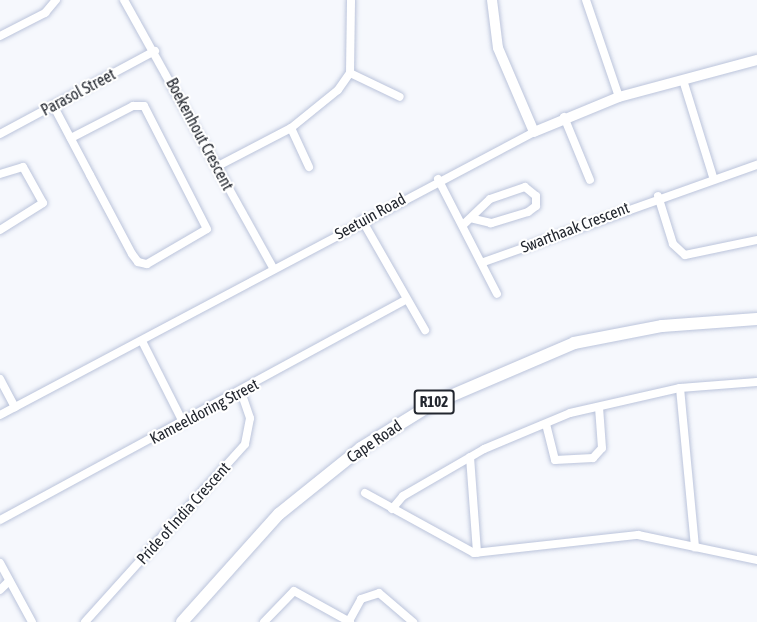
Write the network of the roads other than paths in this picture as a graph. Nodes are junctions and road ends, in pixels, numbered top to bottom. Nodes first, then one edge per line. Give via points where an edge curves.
1 (56, 0) edge
2 (124, 0) edge
3 (492, 0) edge
4 (586, 0) edge
5 (354, 1) edge
6 (0, 36) edge
7 (155, 51) junction
8 (757, 60) edge
9 (350, 73) junction
10 (683, 80) junction
11 (400, 97) dead end
12 (619, 97) junction
13 (53, 105) junction
14 (564, 117) junction
15 (291, 128) junction
16 (534, 132) junction
17 (0, 134) edge
18 (71, 138) junction
19 (757, 165) edge
20 (218, 166) junction
21 (309, 167) dead end
22 (0, 174) edge
23 (713, 177) junction
24 (438, 179) junction
25 (590, 180) dead end
26 (658, 196) junction
27 (473, 219) junction
28 (363, 220) junction
29 (463, 225) junction
30 (0, 230) edge
31 (757, 240) edge
32 (484, 262) junction
33 (274, 269) junction
34 (497, 294) dead end
35 (406, 300) junction
36 (757, 319) edge
37 (425, 330) dead end
38 (142, 341) junction
39 (0, 379) edge
40 (757, 382) edge
41 (680, 388) junction
42 (241, 392) junction
43 (15, 407) junction
44 (599, 407) junction
45 (0, 415) edge
46 (183, 422) junction
47 (546, 424) junction
48 (470, 457) junction
49 (365, 493) dead end
50 (392, 509) junction
51 (0, 520) edge
52 (695, 547) junction
53 (477, 553) junction
54 (757, 560) edge
55 (0, 563) edge
56 (9, 581) junction
57 (0, 591) edge
58 (350, 621) edge
59 (32, 622) edge
60 (85, 622) edge
61 (182, 622) edge
62 (264, 622) edge
63 (412, 622) edge

1 - 6 street via 45,13
2 - 7 street, Boekenhout Crescent
3 - 16 street via 498,48
4 - 12 street
5 - 9 street
7 - 13 street, Parasol Street
7 - 20 street, Boekenhout Crescent
8 - 10 street, Seetuin Road
9 - 11 street
9 - 15 street via 332,96
10 - 12 street, Seetuin Road
10 - 23 street
12 - 14 street, Seetuin Road
13 - 17 street, Parasol Street
13 - 18 street
14 - 16 street, Seetuin Road
14 - 25 street
15 - 20 street
15 - 21 street
16 - 24 street, Seetuin Road
18 - 18 street via 138,262 147,264 207,229 147,109 134,106
19 - 23 street, Swarthaak Crescent
20 - 33 street, Boekenhout Crescent
22 - 30 street via 23,167 43,203
23 - 26 street, Swarthaak Crescent
24 - 28 street, Seetuin Road
24 - 29 street
26 - 31 street via 674,244 685,255
26 - 32 street, Swarthaak Crescent
27 - 27 street via 491,223 528,212 536,206 536,196 521,188 478,206
27 - 29 street
28 - 33 street, Seetuin Road
28 - 35 street
29 - 32 street
32 - 34 street
33 - 38 street, Seetuin Road
35 - 37 street
35 - 42 street, Kameeldoring Street
36 - 61 main road, Cape Road / R102 via 662,326 574,343 432,404 361,448 287,507
38 - 43 street, Seetuin Road
38 - 46 street
39 - 43 street
40 - 41 street
41 - 44 street
41 - 52 street
42 - 46 street, Kameeldoring Street
42 - 60 street, Pride of India Crescent via 250,418 245,444
43 - 45 street, Seetuin Road
44 - 47 street
44 - 47 street via 602,448 593,458 555,460
46 - 51 street, Kameeldoring Street
47 - 48 street
48 - 50 street via 403,496
48 - 53 street
49 - 50 street
50 - 53 street
52 - 53 street via 638,535
52 - 54 street
55 - 56 street
56 - 57 street
56 - 59 street
58 - 62 street via 294,591
58 - 63 street via 361,599 379,593

